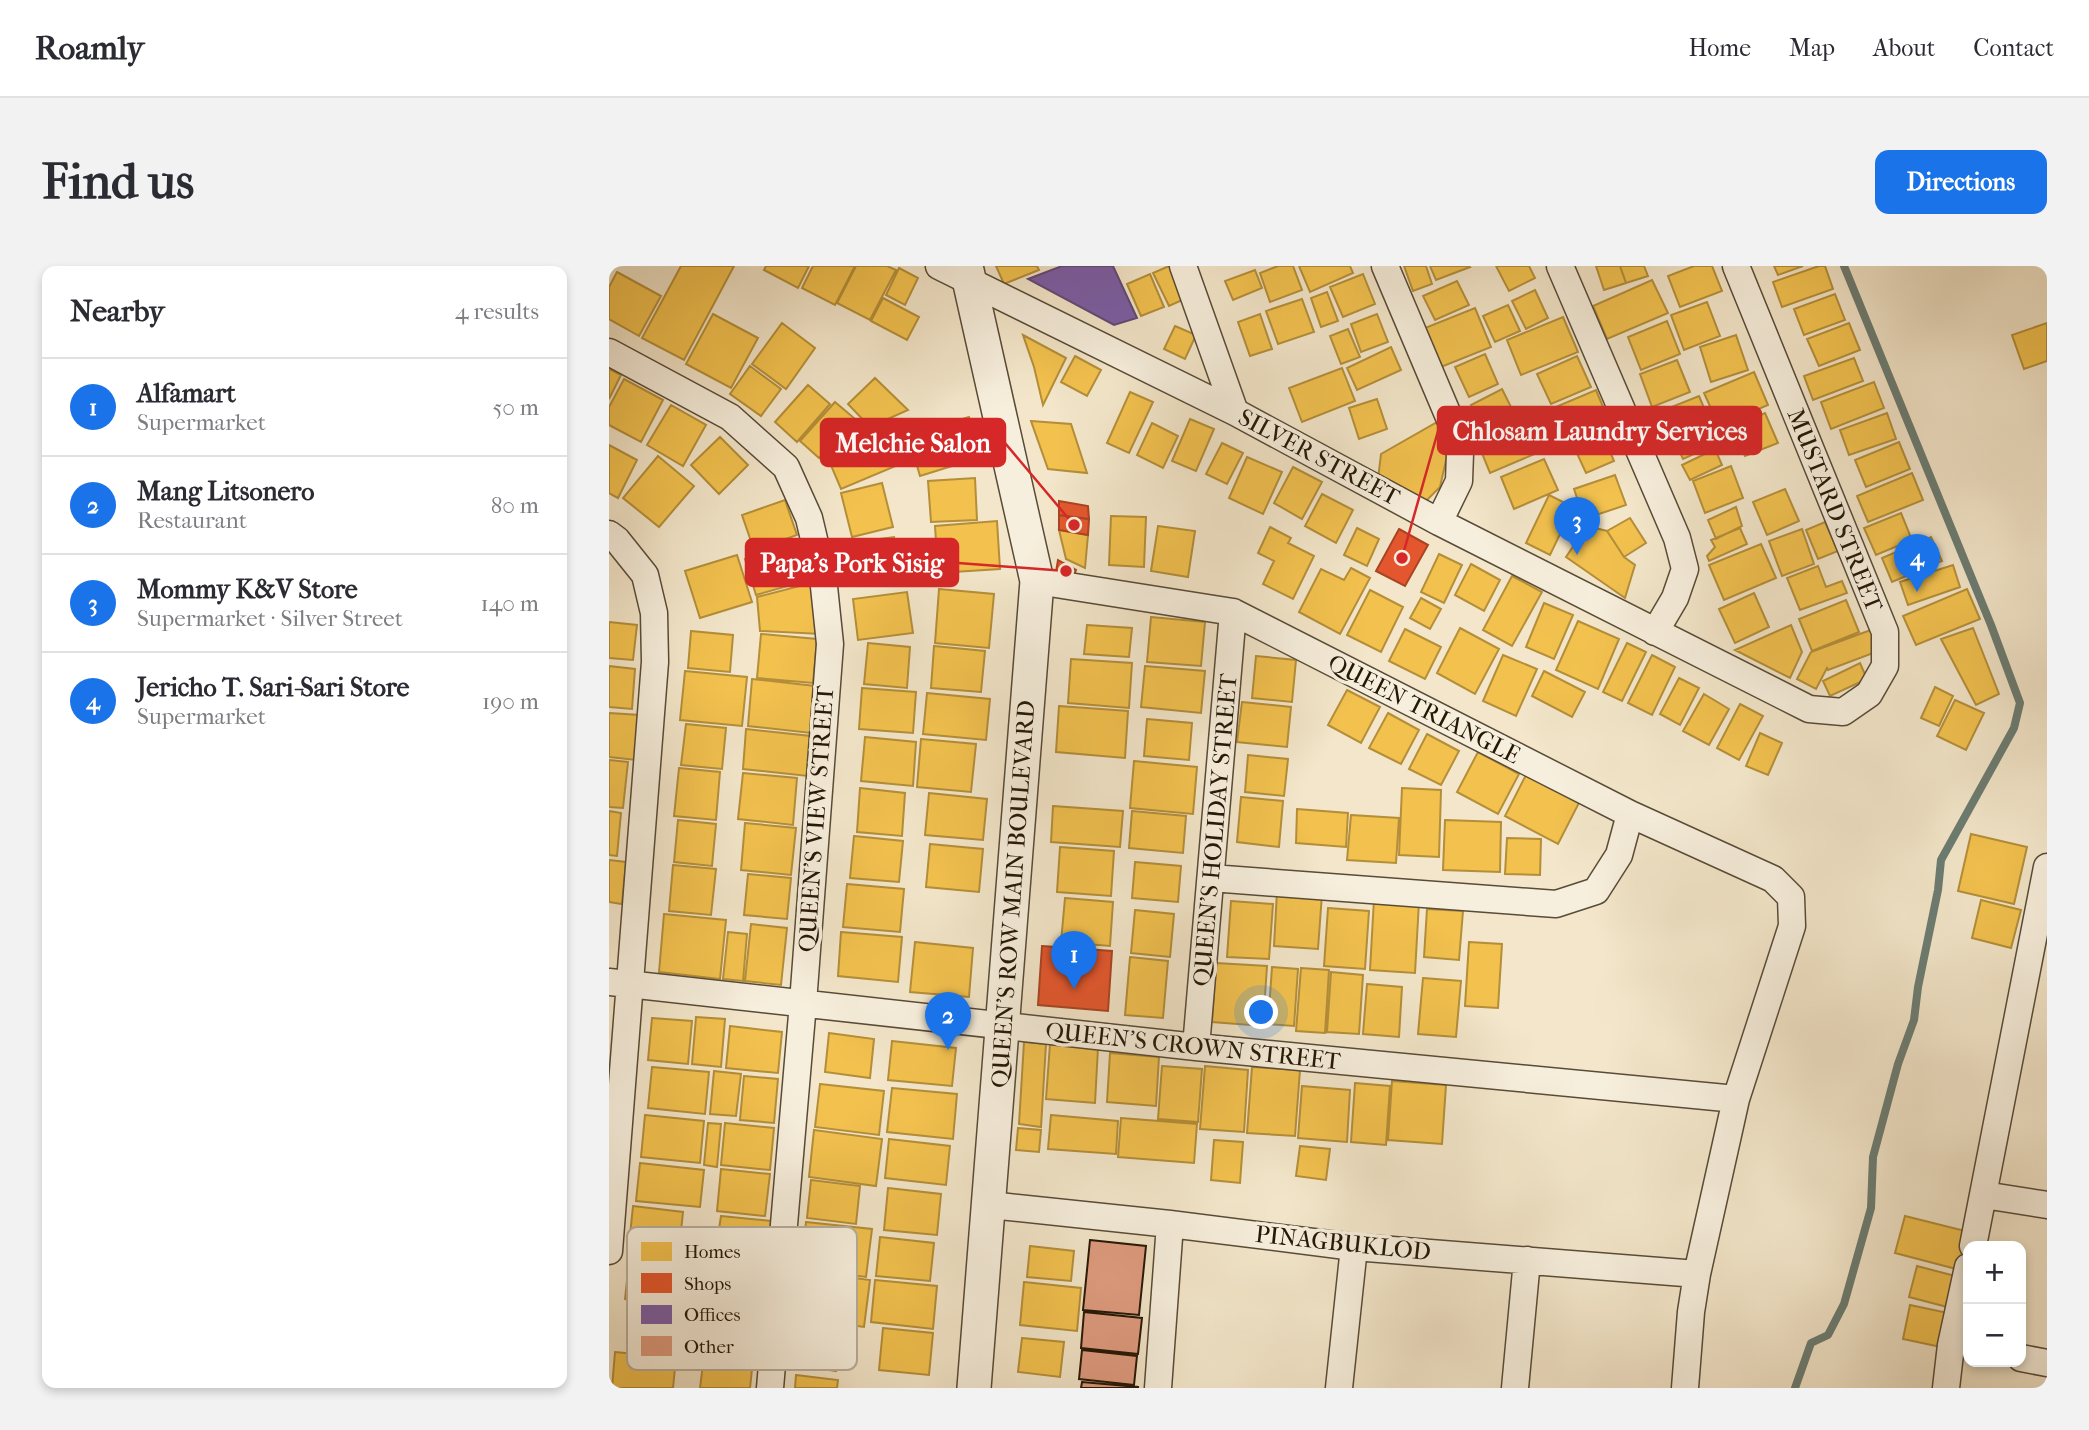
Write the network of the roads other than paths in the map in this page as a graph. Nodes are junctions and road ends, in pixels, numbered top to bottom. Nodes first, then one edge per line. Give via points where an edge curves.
1 (939, 266) edge
2 (1183, 266) edge
3 (1385, 266) edge
4 (1560, 266) edge
5 (1736, 266) edge
6 (968, 274) edge
7 (609, 352) edge
8 (1235, 412) junction
9 (1439, 522) junction
10 (609, 534) edge
11 (1037, 581) junction
12 (1233, 612) junction
13 (1655, 632) junction
14 (1809, 709) joint
15 (1630, 814) junction
16 (2047, 867) edge
17 (1212, 878) junction
18 (619, 983) edge
19 (803, 1003) junction
20 (1002, 1025) junction
21 (1196, 1047) junction
22 (1736, 1099) junction
23 (1984, 1195) junction
24 (990, 1205) junction
25 (2047, 1206) edge
26 (1170, 1224) junction
27 (784, 1227) edge
28 (1974, 1241) edge
29 (1354, 1247) junction
30 (609, 1251) edge
31 (1527, 1260) junction
32 (1697, 1273) junction
33 (1964, 1304) edge
34 (1960, 1347) edge
35 (2026, 1359) edge
36 (2047, 1363) edge
37 (772, 1370) edge
38 (770, 1388) edge
39 (974, 1388) edge
40 (1158, 1388) edge
41 (1339, 1388) edge
42 (1515, 1388) edge
43 (1685, 1388) edge
44 (1946, 1388) edge

1 - 6 street, SILVER STREET
2 - 8 street
3 - 9 street via 1460,453 1459,481
4 - 13 street via 1677,538 1685,569
5 - 14 street, MUSTARD STREET via 1885,632 1885,666 1870,694 1843,712
6 - 8 street, SILVER STREET
6 - 11 street, QUEEN'S ROW MAIN BOULEVARD
7 - 19 street, QUEEN'S VIEW STREET via 730,417 786,467 809,518 823,577 829,644
8 - 9 street, SILVER STREET
9 - 13 street, SILVER STREET
10 - 18 street via 645,575 654,613 655,662
11 - 12 street, QUEEN TRIANGLE
11 - 20 street, QUEEN'S ROW MAIN BOULEVARD
12 - 15 street, QUEEN TRIANGLE
12 - 17 street, QUEEN'S HOLIDAY STREET
13 - 14 street, SILVER STREET
15 - 17 street via 1619,855 1596,891 1556,904
15 - 22 street, QUEEN TRIANGLE via 1773,879 1791,897 1792,926
16 - 23 street
17 - 21 street, QUEEN'S HOLIDAY STREET
18 - 19 street, QUEEN'S CROWN STREET
18 - 30 street
19 - 20 street, QUEEN'S CROWN STREET
19 - 27 street, QUEEN'S VIEW STREET
20 - 21 street, QUEEN'S CROWN STREET
20 - 24 street, QUEEN'S ROW MAIN BOULEVARD
21 - 22 street, QUEEN'S CROWN STREET
22 - 32 street
23 - 25 street
23 - 28 street
24 - 26 street, PINAGBUKLOD
24 - 39 street, QUEEN'S ROW MAIN BOULEVARD
26 - 29 street, PINAGBUKLOD
26 - 40 street
29 - 31 street, PINAGBUKLOD
29 - 41 street
31 - 32 street, PINAGBUKLOD
31 - 42 street
32 - 43 street
33 - 34 street
34 - 44 street
35 - 36 street
37 - 38 street, QUEEN'S VIEW STREET

